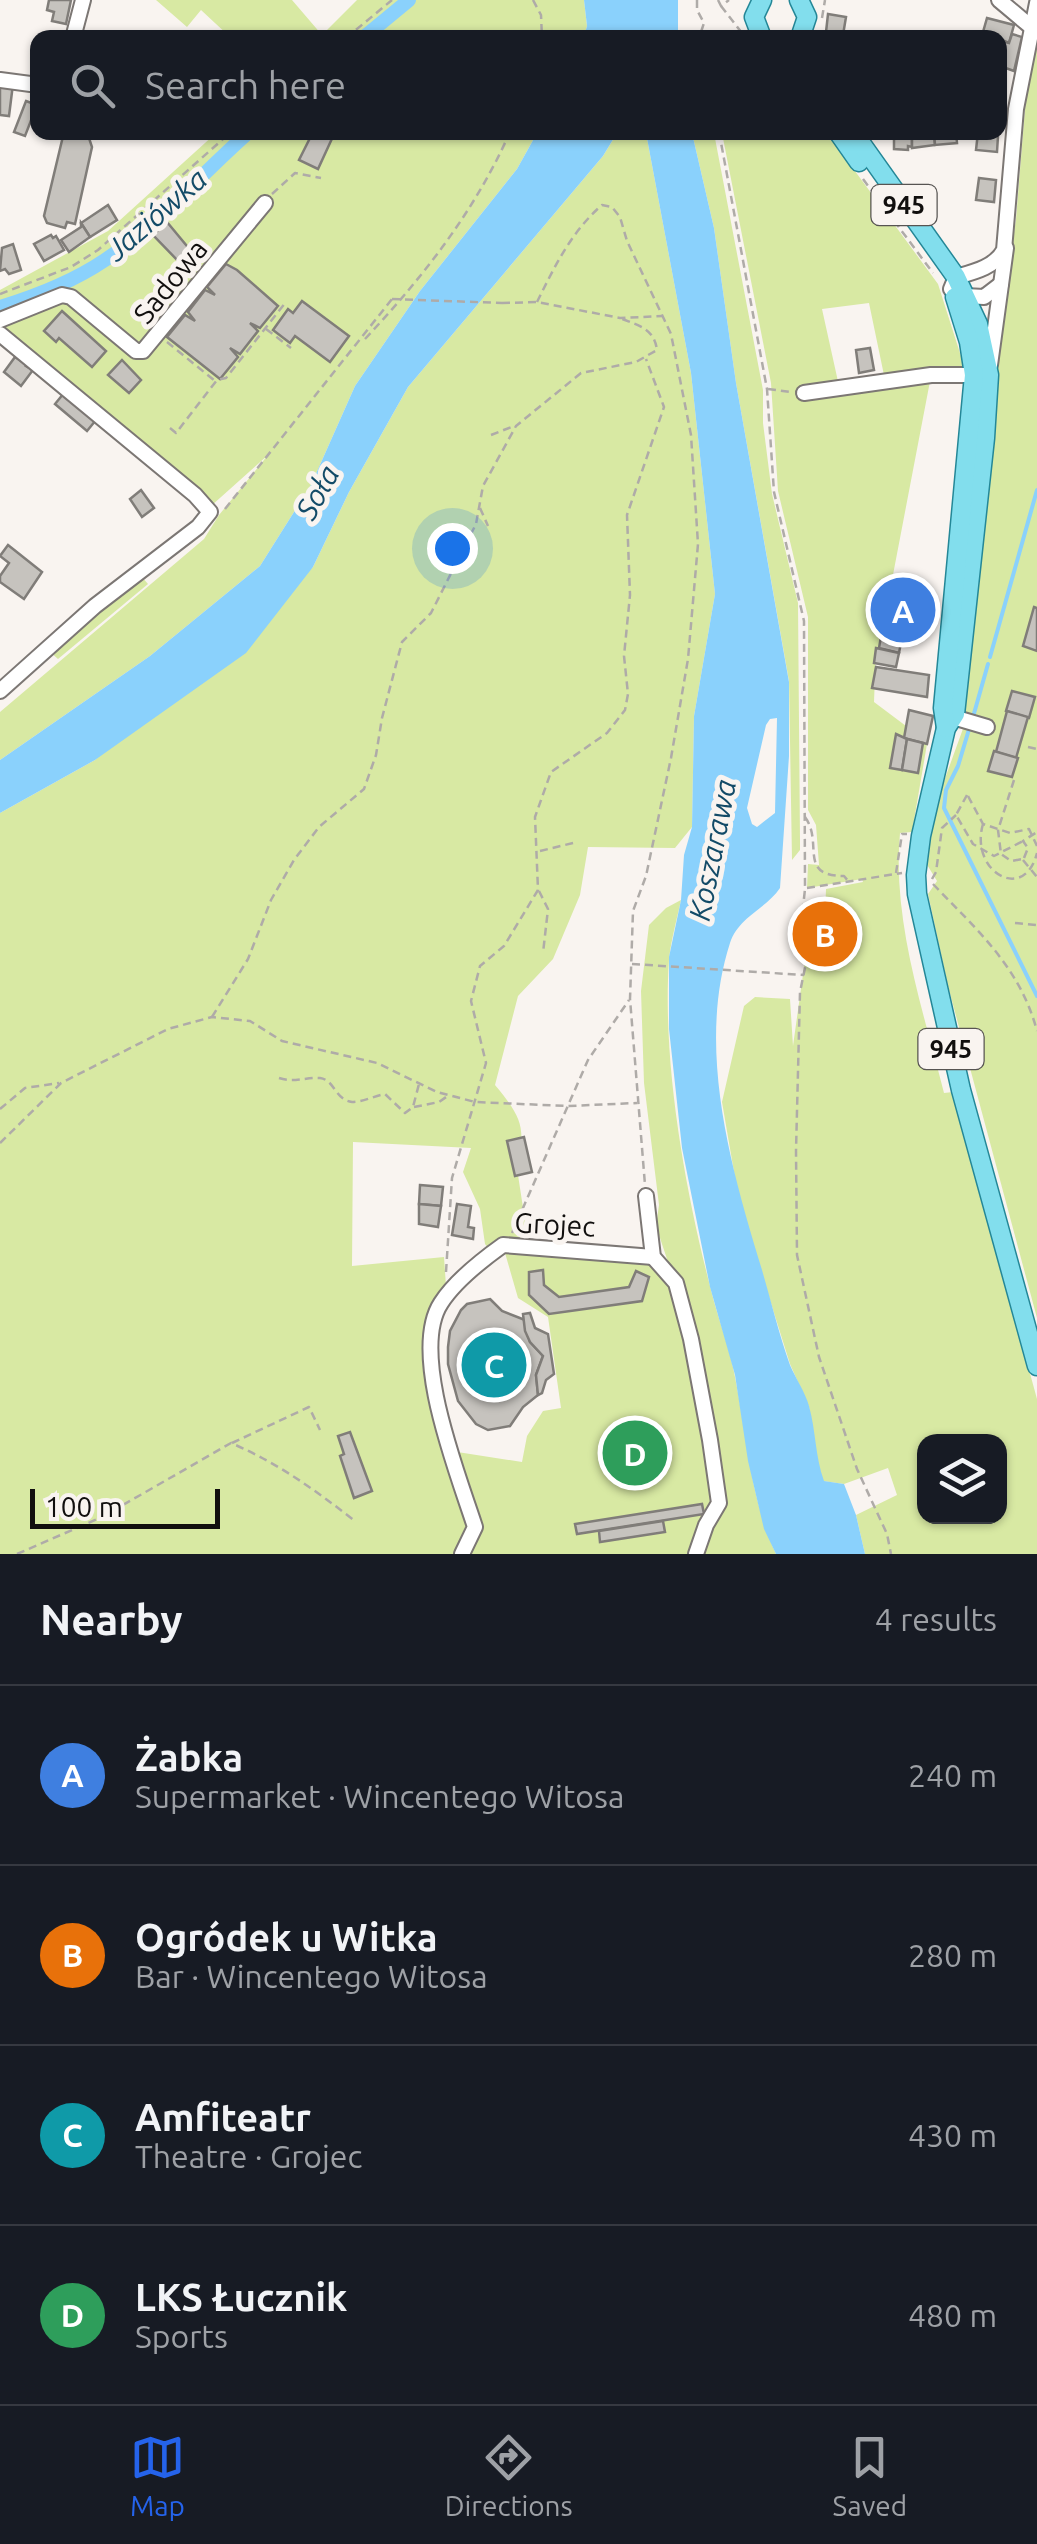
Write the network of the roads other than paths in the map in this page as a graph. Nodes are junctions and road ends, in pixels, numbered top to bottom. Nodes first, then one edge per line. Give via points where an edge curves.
1 (82, 0) edge
2 (999, 0) edge
3 (1037, 2) edge
4 (755, 3) edge
5 (805, 3) edge
6 (1030, 26) junction
7 (75, 30) edge
8 (757, 30) edge
9 (804, 30) edge
10 (0, 80) edge
11 (30, 84) edge
12 (1016, 109) junction
13 (1007, 110) edge
14 (844, 140) edge
15 (858, 140) edge
16 (265, 204) road end
17 (1007, 242) junction
18 (1001, 284) junction
19 (958, 288) junction
20 (0, 320) edge
21 (0, 334) edge
22 (981, 375) junction
23 (804, 393) road end
24 (0, 691) edge
25 (646, 1196) road end
26 (653, 1257) junction
27 (1037, 1366) edge
28 (462, 1554) edge
29 (696, 1554) edge

1 - 7 street
2 - 6 street
3 - 6 street
4 - 8 main road
5 - 9 main road
6 - 12 street
10 - 11 street
12 - 13 street
12 - 17 street
14 - 19 main road, 945
15 - 19 main road, 945
16 - 20 street, Sadowa via 149,347 136,351 71,297
17 - 18 street
17 - 19 street via 996,261
18 - 19 street via 984,298
18 - 22 street
19 - 22 main road, 945 via 978,324
21 - 24 street via 210,512
22 - 23 street via 931,375
22 - 27 main road, 945 via 944,691 966,723 921,836 917,894 961,1090
25 - 26 street
26 - 28 street, Grojec via 503,1245 441,1303 428,1357 475,1527
26 - 29 street via 676,1284 691,1339 719,1502

